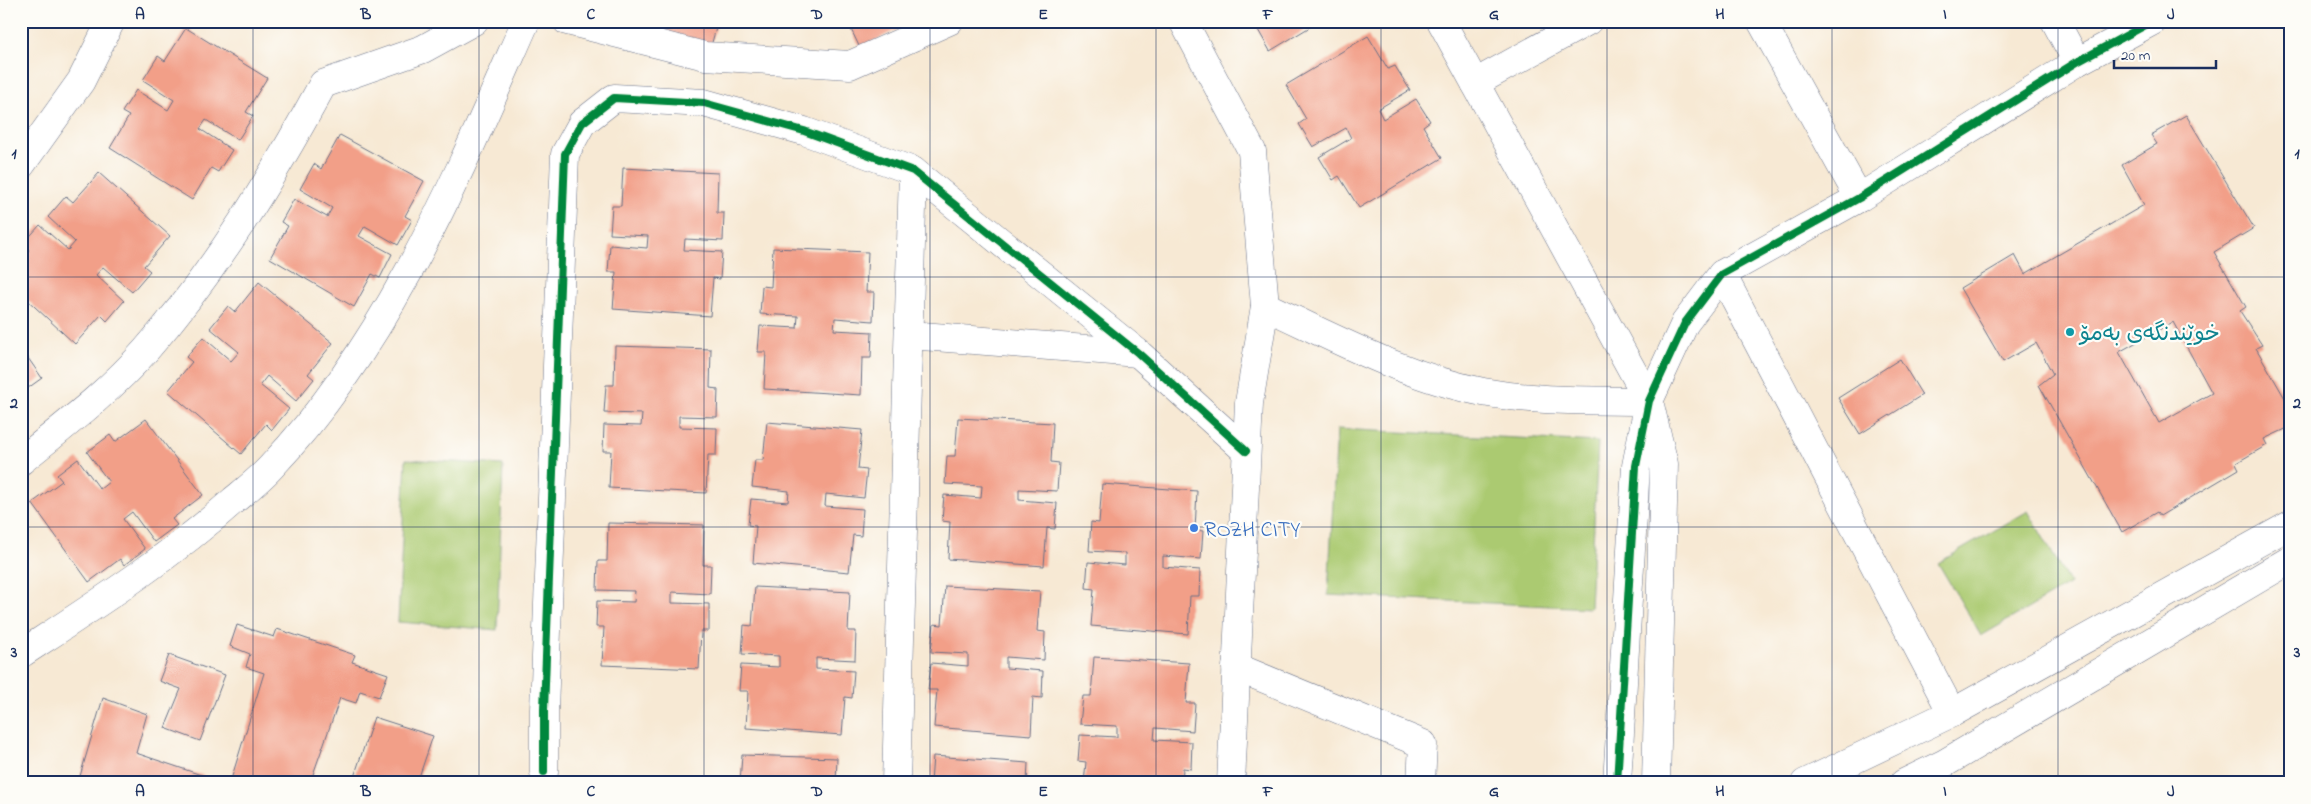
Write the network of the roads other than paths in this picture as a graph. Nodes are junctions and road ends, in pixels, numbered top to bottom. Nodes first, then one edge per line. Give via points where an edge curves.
1 (111, 21) edge
2 (474, 21) edge
3 (526, 21) edge
4 (567, 21) edge
5 (949, 21) edge
6 (1183, 21) edge
7 (1441, 21) edge
8 (1588, 21) edge
9 (1761, 21) edge
10 (2055, 21) edge
11 (2153, 21) edge
12 (2077, 62) junction
13 (1475, 83) junction
14 (21, 165) edge
15 (912, 171) junction
16 (1859, 198) junction
17 (1722, 274) junction
18 (1265, 306) junction
19 (909, 335) junction
20 (1138, 352) junction
21 (1649, 401) junction
22 (1246, 451) junction
23 (21, 461) edge
24 (2290, 525) edge
25 (2290, 560) edge
26 (21, 654) edge
27 (1236, 667) junction
28 (1952, 713) junction
29 (544, 772) dead end
30 (896, 783) edge
31 (1231, 783) edge
32 (1421, 783) edge
33 (1617, 783) edge
34 (1656, 783) edge
35 (1805, 783) edge
36 (1904, 783) edge

1 - 14 street via 81,82
2 - 23 street via 424,49 322,84 251,211 198,286 146,350 78,415
3 - 26 street via 444,207 352,364 310,422 270,468 203,528 136,578
4 - 5 street via 705,56 850,65
6 - 18 street via 1252,151
7 - 13 street
8 - 13 street
9 - 16 street
10 - 12 street
11 - 12 street
12 - 16 street
13 - 21 street
15 - 19 street
15 - 20 street
15 - 29 street via 804,131 704,103 614,98 582,123 565,154
16 - 17 street
17 - 21 street via 1685,323
17 - 28 street
18 - 21 street via 1368,354 1444,382 1513,396
18 - 22 street via 1249,403
19 - 20 street
19 - 30 street
20 - 22 street
21 - 33 street via 1636,466
21 - 34 street via 1664,464
22 - 27 street
24 - 28 street
25 - 36 street via 1945,763
27 - 31 street
27 - 32 street via 1423,744
28 - 35 street

